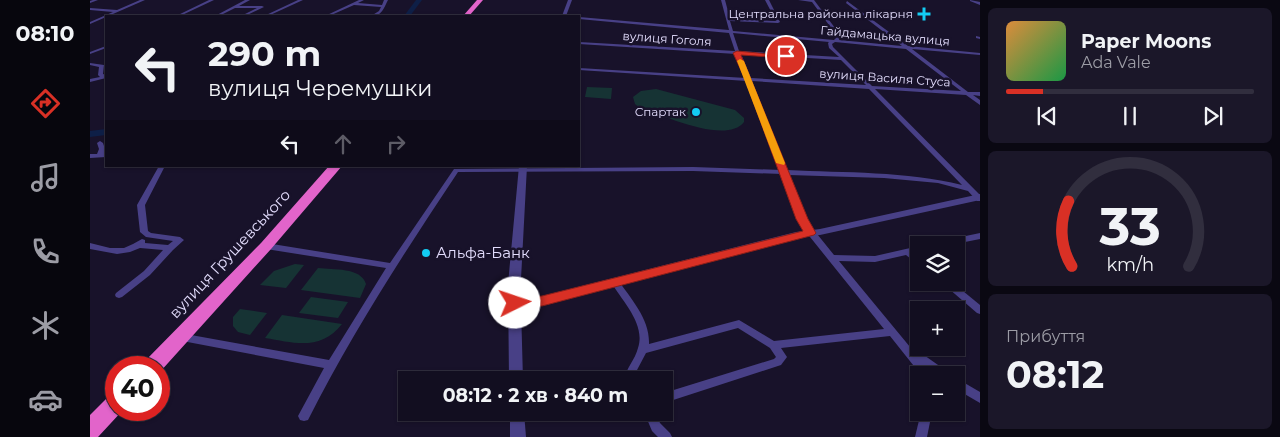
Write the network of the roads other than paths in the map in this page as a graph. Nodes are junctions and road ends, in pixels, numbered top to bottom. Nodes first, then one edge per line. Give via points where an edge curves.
1 (96, 0) edge
2 (143, 0) edge
3 (212, 0) edge
4 (248, 0) edge
5 (300, 0) edge
6 (362, 0) edge
7 (386, 0) edge
8 (480, 0) edge
9 (570, 0) edge
10 (723, 0) edge
11 (767, 0) edge
12 (800, 0) edge
13 (812, 0) edge
14 (972, 0) edge
15 (90, 2) edge
16 (847, 2) dead end
17 (353, 4) junction
18 (980, 4) edge
19 (383, 6) junction
20 (235, 7) junction
21 (90, 9) edge
22 (119, 11) junction
23 (109, 15) edge
24 (180, 15) edge
25 (219, 15) edge
26 (245, 15) edge
27 (268, 15) edge
28 (329, 15) edge
29 (375, 15) edge
30 (467, 15) edge
31 (564, 15) edge
32 (105, 16) edge
33 (580, 18) edge
34 (728, 20) junction
35 (90, 23) edge
36 (731, 31) junction
37 (832, 41) junction
38 (580, 43) edge
39 (105, 47) edge
40 (909, 48) junction
41 (90, 53) edge
42 (737, 53) junction
43 (980, 54) edge
44 (843, 59) junction
45 (90, 64) edge
46 (580, 69) edge
47 (105, 77) edge
48 (749, 79) junction
49 (90, 81) edge
50 (870, 87) junction
51 (968, 93) junction
52 (980, 94) edge
53 (980, 103) edge
54 (100, 144) dead end
55 (103, 155) edge
56 (90, 156) edge
57 (161, 167) edge
58 (335, 167) edge
59 (523, 168) edge
60 (784, 174) junction
61 (970, 189) junction
62 (979, 198) edge
63 (810, 233) junction
64 (148, 235) junction
65 (980, 236) edge
66 (965, 239) edge
67 (139, 245) junction
68 (90, 246) edge
69 (266, 246) junction
70 (170, 248) junction
71 (910, 251) edge
72 (907, 252) junction
73 (910, 254) edge
74 (831, 258) junction
75 (391, 266) junction
76 (615, 282) junction
77 (956, 291) edge
78 (119, 295) dead end
79 (515, 303) junction
80 (980, 310) edge
81 (891, 332) junction
82 (180, 337) junction
83 (773, 345) junction
84 (904, 345) junction
85 (643, 350) junction
86 (162, 356) edge
87 (330, 365) junction
88 (920, 366) edge
89 (932, 366) edge
90 (516, 371) edge
91 (630, 371) edge
92 (965, 389) edge
93 (673, 395) edge
94 (980, 398) edge
95 (105, 414) edge
96 (304, 416) dead end
97 (517, 421) edge
98 (653, 421) edge
99 (925, 421) edge
100 (90, 430) edge
101 (518, 437) edge
102 (666, 437) edge
103 (921, 437) edge

1 - 15 street
2 - 22 street
3 - 24 street
4 - 20 street
5 - 27 street
6 - 17 street
7 - 19 street
8 - 30 highway
9 - 31 street
10 - 34 street
11 - 34 street via 778,22
12 - 13 street
13 - 37 street via 839,36
14 - 18 street
16 - 40 street
17 - 19 street
17 - 28 street
19 - 29 street
20 - 25 street
20 - 26 street via 262,7
21 - 22 street
22 - 23 street
32 - 35 street
33 - 36 street, Гайдамацька вулиця
34 - 36 street
36 - 37 street, Гайдамацька вулиця
36 - 42 street
37 - 40 street, Гайдамацька вулиця
37 - 44 street via 830,44
38 - 42 street, вулиця Гоголя
39 - 41 street
40 - 43 street, Гайдамацька вулиця
40 - 51 street
42 - 44 street, вулиця Гоголя
42 - 48 street
44 - 50 street
45 - 47 street via 102,66 100,75
46 - 48 street, вулиця Василя Стуса
47 - 49 street
48 - 50 street, вулиця Василя Стуса
48 - 60 street
50 - 51 street, вулиця Василя Стуса
50 - 61 street
51 - 52 street, вулиця Василя Стуса
51 - 53 street
54 - 55 street
55 - 56 street
57 - 64 street via 141,205 144,232
58 - 69 highway, вулиця Грушевського
59 - 60 street
59 - 75 street via 456,170
59 - 79 street via 516,239
60 - 61 street via 901,176
60 - 63 street via 804,226
61 - 62 street
62 - 63 street
63 - 74 street
63 - 76 street
64 - 67 street
64 - 70 street via 180,240
65 - 66 street
67 - 68 street via 115,252
67 - 70 street
69 - 75 street
69 - 82 highway, вулиця Грушевського
70 - 78 street via 147,273
71 - 72 street
72 - 73 street
72 - 74 street via 875,258
74 - 81 street
75 - 87 street
76 - 79 street via 542,301
76 - 85 street via 643,328
77 - 80 street
79 - 90 street
81 - 83 street
81 - 84 street
82 - 86 highway, вулиця Грушевського
82 - 87 street
83 - 85 street via 739,324
83 - 93 street via 782,357 777,362
84 - 88 street
84 - 89 street
85 - 91 street
87 - 96 street
92 - 94 street
95 - 100 highway
97 - 101 street
98 - 102 street
99 - 103 street

